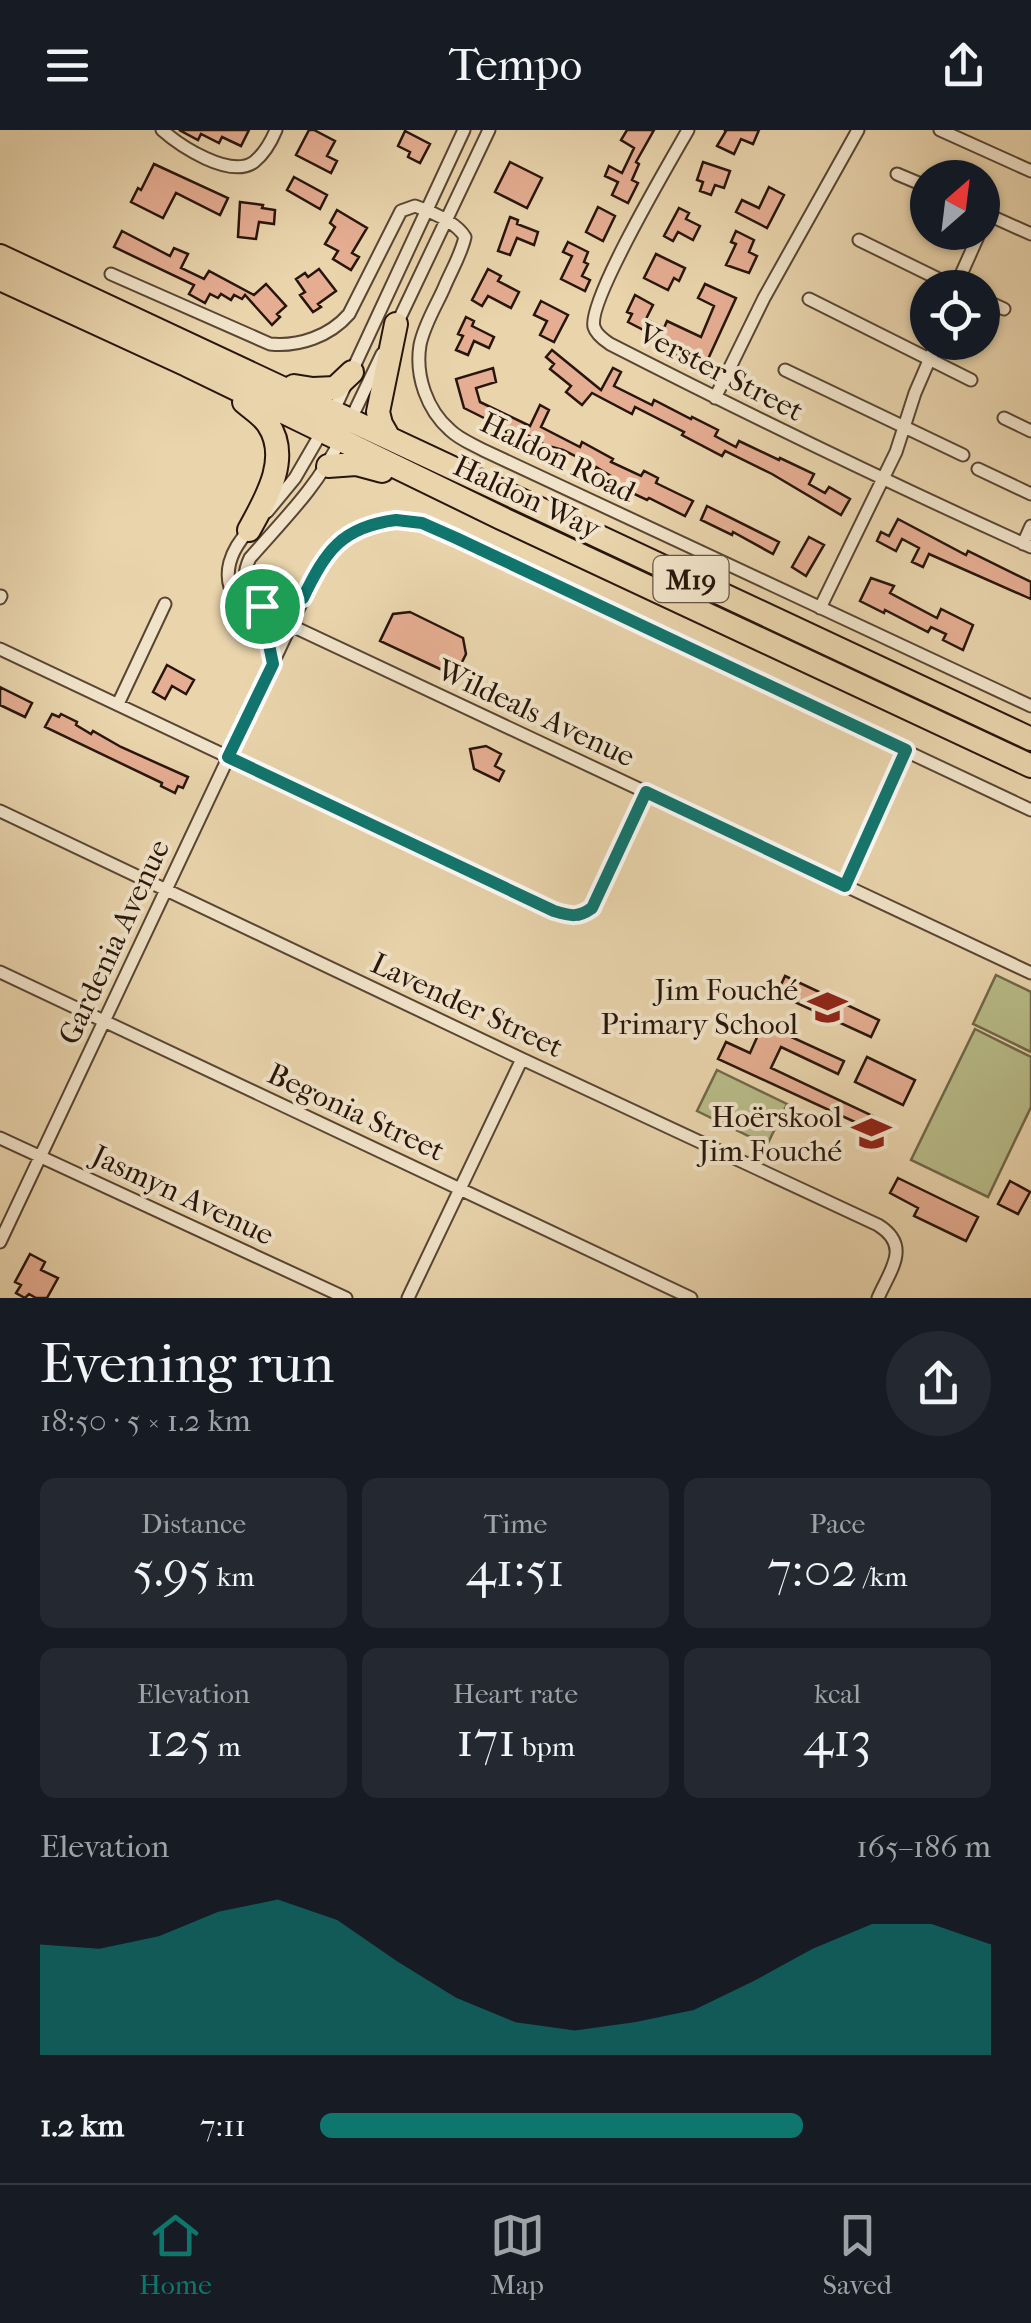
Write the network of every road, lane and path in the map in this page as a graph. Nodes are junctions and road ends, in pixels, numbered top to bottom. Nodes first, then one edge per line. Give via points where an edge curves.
1 (162, 130) edge
2 (276, 130) edge
3 (464, 130) edge
4 (488, 130) edge
5 (688, 130) edge
6 (858, 130) edge
7 (940, 130) edge
8 (1031, 171) edge
9 (897, 174) dead end
10 (910, 179) edge
11 (427, 210) junction
12 (446, 221) junction
13 (1000, 226) edge
14 (1031, 234) edge
15 (859, 240) dead end
16 (0, 256) edge
17 (921, 270) edge
18 (110, 274) dead end
19 (0, 278) edge
20 (809, 299) dead end
21 (1000, 307) edge
22 (1004, 309) dead end
23 (396, 324) junction
24 (910, 350) edge
25 (931, 360) joint
26 (187, 366) junction
27 (243, 370) junction
28 (784, 370) dead end
29 (352, 372) junction
30 (971, 380) dead end
31 (715, 398) junction
32 (1004, 418) dead end
33 (337, 426) junction
34 (904, 426) junction
35 (1031, 431) edge
36 (389, 438) junction
37 (962, 455) dead end
38 (328, 466) junction
39 (978, 469) dead end
40 (883, 480) junction
41 (1031, 494) edge
42 (502, 518) junction
43 (1031, 526) edge
44 (249, 530) junction
45 (1027, 545) edge
46 (303, 598) junction
47 (237, 603) junction
48 (165, 604) dead end
49 (262, 606) junction
50 (820, 608) junction
51 (292, 626) junction
52 (0, 648) edge
53 (273, 664) junction
54 (118, 704) junction
55 (1031, 706) edge
56 (1031, 739) edge
57 (906, 750) junction
58 (228, 757) junction
59 (1031, 766) edge
60 (646, 792) junction
61 (1031, 810) edge
62 (0, 811) edge
63 (845, 886) junction
64 (166, 888) junction
65 (0, 972) edge
66 (1031, 973) edge
67 (104, 1022) junction
68 (522, 1059) junction
69 (0, 1138) edge
70 (40, 1157) junction
71 (460, 1187) junction
72 (0, 1242) edge
73 (346, 1298) edge
74 (408, 1298) edge
75 (691, 1298) edge
76 (878, 1298) edge

1 - 2 street via 198,155 244,167 256,161
3 - 11 street
4 - 12 street
5 - 31 street, Verster Street via 604,289 594,329 610,344
6 - 31 street
7 - 8 street
9 - 10 street
11 - 12 street
11 - 18 street via 401,211 341,324 284,345
11 - 29 street
12 - 23 street
12 - 50 street, Haldon Road via 465,237 427,325 419,362 428,400 452,433
13 - 14 street
15 - 17 street
16 - 27 highway, Haldon Way / M19
19 - 26 highway, Haldon Way / M19
20 - 24 street
21 - 22 street
23 - 33 street
23 - 36 highway via 378,412
25 - 30 street
25 - 34 street
26 - 33 highway, Haldon Way / M19
26 - 44 highway via 272,430 278,451 273,482
27 - 29 highway via 328,390
27 - 33 highway, Haldon Way / M19
28 - 34 street
29 - 33 street
31 - 40 street, Verster Street
32 - 35 street
33 - 36 highway, Haldon Way / M19
33 - 38 street
33 - 42 highway, Haldon Way / M19
33 - 44 street
34 - 37 street
34 - 40 street
36 - 56 highway, Haldon Way / M19
38 - 42 highway via 380,470
38 - 49 street via 250,558 248,586
39 - 41 street
40 - 45 street, Verster Street
40 - 50 street
42 - 59 highway, Haldon Way / M19
43 - 45 street
44 - 47 street via 228,566
46 - 49 street
46 - 51 street
46 - 57 street via 320,563 353,532 396,520 422,523
47 - 51 street
47 - 53 street via 259,623
48 - 54 street
49 - 51 street
50 - 55 street, Haldon Road
51 - 53 street, Gardenia Avenue
51 - 60 street, Wildeals Avenue
52 - 54 street
53 - 58 street, Gardenia Avenue
54 - 58 street
57 - 61 street
57 - 63 street
58 - 60 street via 572,917 592,908
58 - 64 street, Gardenia Avenue
60 - 63 street, Wildeals Avenue
62 - 64 street, Lavender Street
63 - 66 street, Wildeals Avenue
64 - 67 street, Gardenia Avenue
64 - 68 street, Lavender Street
65 - 67 street, Begonia Street
67 - 70 street, Gardenia Avenue
67 - 71 street, Begonia Street
68 - 71 street
68 - 76 street, Lavender Street via 878,1225 897,1243
69 - 70 street, Jasmyn Avenue
70 - 72 street, Gardenia Avenue
70 - 73 street, Jasmyn Avenue
71 - 74 street
71 - 75 street, Begonia Street

